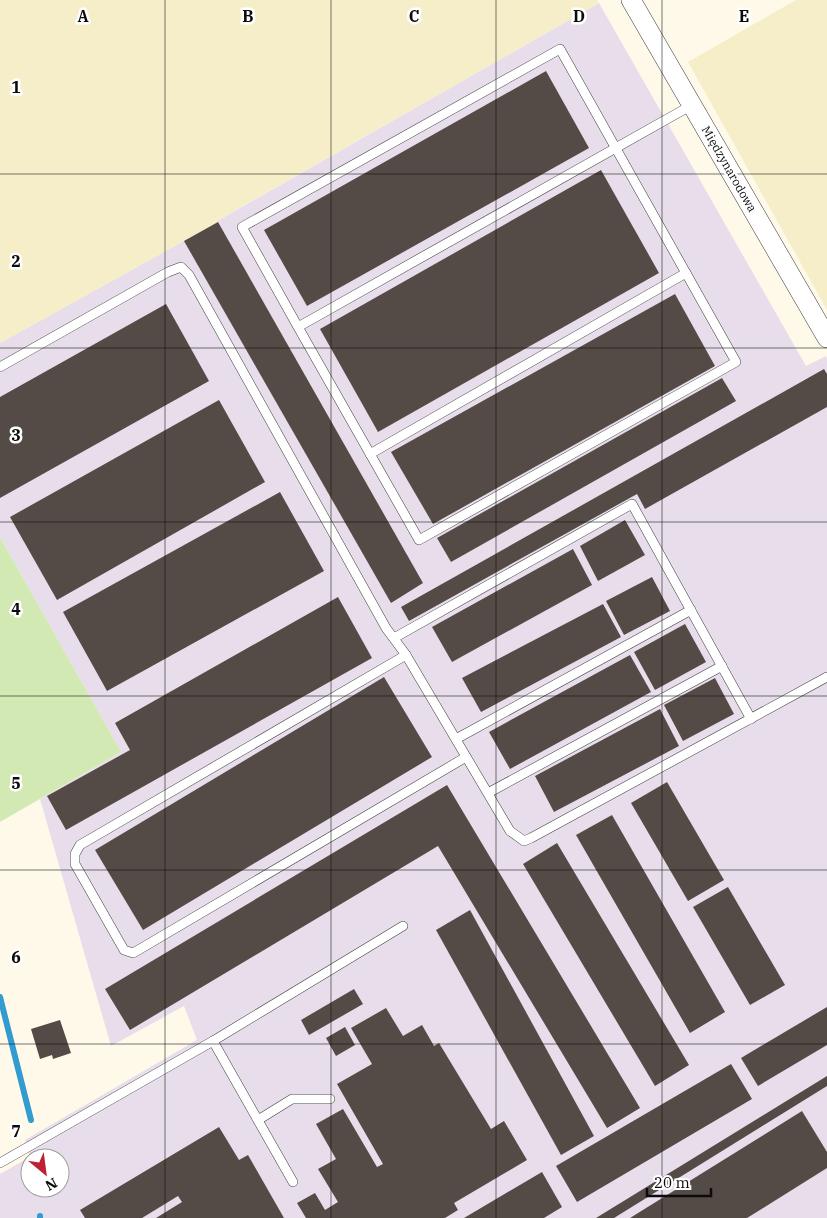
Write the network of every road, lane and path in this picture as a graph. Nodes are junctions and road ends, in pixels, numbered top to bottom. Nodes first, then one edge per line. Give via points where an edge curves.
1 (632, 0) edge
2 (692, 105) junction
3 (616, 148) junction
4 (686, 272) junction
5 (298, 327) junction
6 (827, 338) edge
7 (0, 367) edge
8 (370, 454) junction
9 (691, 610) junction
10 (394, 638) junction
11 (406, 655) junction
12 (722, 666) junction
13 (827, 677) edge
14 (751, 719) junction
15 (456, 739) junction
16 (466, 757) junction
17 (488, 793) junction
18 (403, 926) dead end
19 (213, 1041) junction
20 (330, 1099) dead end
21 (258, 1120) junction
22 (0, 1163) edge
23 (293, 1182) dead end

1 - 2 street, Międzynarodowa
2 - 3 lane
2 - 6 street, Międzynarodowa
3 - 4 lane
3 - 5 lane
3 - 5 lane via 560,49 250,222 242,227
4 - 8 lane
4 - 8 lane via 736,362 419,540
5 - 8 lane
7 - 10 lane via 181,267 189,275
9 - 10 lane via 632,504
9 - 12 lane
9 - 15 lane
10 - 11 lane
11 - 15 lane
11 - 16 lane via 80,845 75,854 75,864 124,950 132,953 140,950
12 - 14 lane
12 - 17 lane
13 - 14 lane
14 - 17 lane via 524,841 510,831
15 - 16 lane
16 - 17 lane
18 - 19 lane
19 - 21 lane
19 - 22 lane
20 - 21 lane via 292,1099
21 - 23 lane

